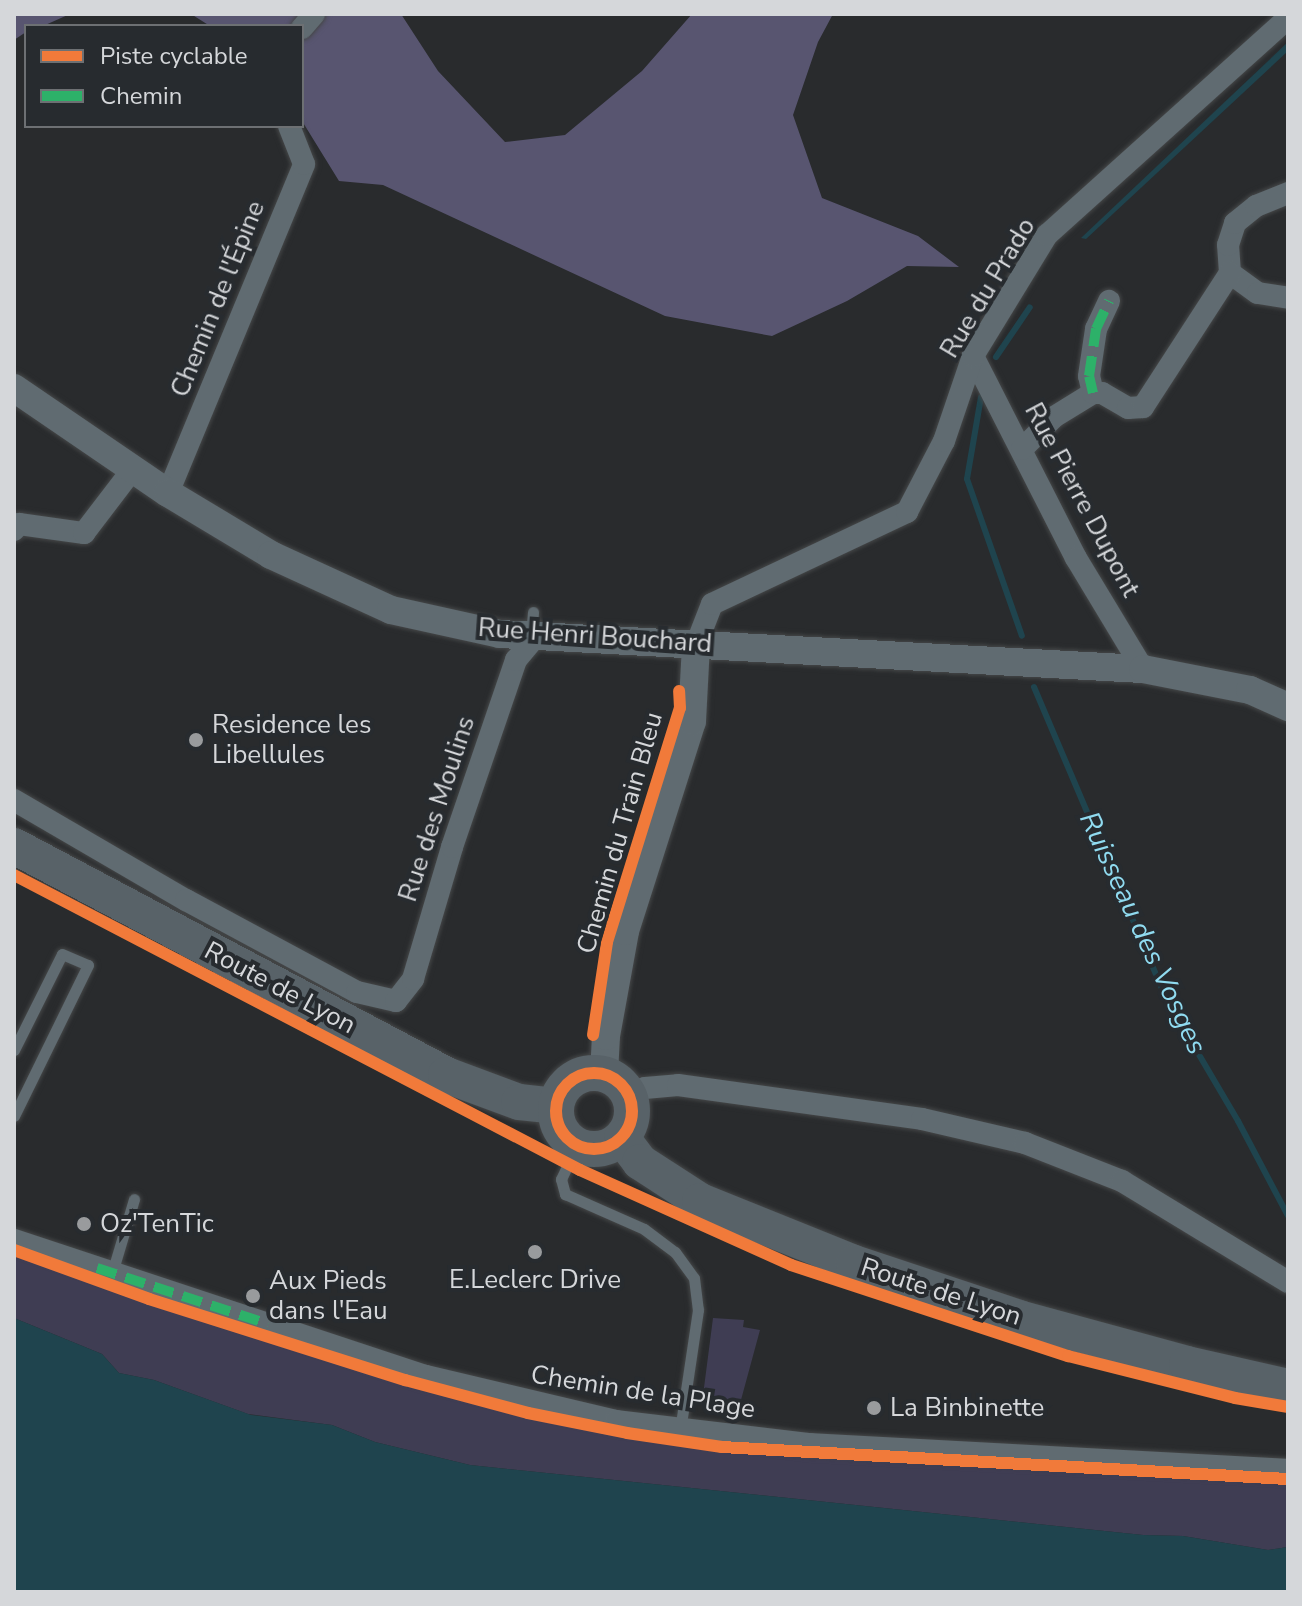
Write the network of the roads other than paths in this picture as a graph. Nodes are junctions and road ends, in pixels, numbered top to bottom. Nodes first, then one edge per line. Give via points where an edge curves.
1 (1288, 18) edge
2 (290, 128) edge
3 (1288, 193) edge
4 (1230, 273) junction
5 (1288, 298) edge
6 (1109, 301) dead end
7 (973, 356) junction
8 (14, 388) edge
9 (1093, 393) junction
10 (1022, 449) junction
11 (133, 469) junction
12 (168, 493) junction
13 (14, 530) edge
14 (534, 628) junction
15 (696, 645) junction
16 (1143, 669) junction
17 (1288, 707) edge
18 (14, 800) edge
19 (14, 846) edge
20 (14, 1050) edge
21 (616, 1084) junction
22 (556, 1106) junction
23 (14, 1116) edge
24 (622, 1138) junction
25 (577, 1145) junction
26 (134, 1199) dead end
27 (14, 1240) edge
28 (112, 1273) junction
29 (1288, 1282) edge
30 (1286, 1387) edge
31 (680, 1431) junction
32 (1288, 1470) edge

1 - 7 street, Rue du Prado via 1047,235
2 - 12 street, Chemin de l'Épine via 304,164
3 - 4 street via 1256,206 1235,223 1228,245
4 - 5 street via 1258,293
4 - 9 street via 1143,407 1128,408
6 - 9 street via 1096,329 1089,376
7 - 10 street, Rue Pierre Dupont
7 - 15 street, Rue du Prado via 944,441 907,512 712,604
8 - 11 street, Rue Henri Bouchard
9 - 10 street via 1054,417
10 - 16 street, Rue Pierre Dupont via 1076,558
11 - 12 street, Rue Henri Bouchard
11 - 13 street via 84,533 19,524
12 - 14 street, Rue Henri Bouchard via 271,555 391,610 500,634
14 - 15 street, Rue Henri Bouchard
14 - 18 street, Rue des Moulins via 516,660 413,979 396,1001 357,992
15 - 16 street, Rue Henri Bouchard
15 - 21 street via 692,721 625,931 606,1036
16 - 17 street, Rue Henri Bouchard via 1250,690
19 - 22 main road, Route de Lyon via 435,1069 519,1102
20 - 23 lane via 62,954 88,965
21 - 22 main road via 578,1076
21 - 24 main road via 632,1117
21 - 29 street via 678,1085 908,1116 1025,1143 1122,1181
22 - 25 main road via 560,1129
24 - 25 main road via 604,1148
24 - 30 main road, Route de Lyon via 640,1162 700,1201 854,1263 1019,1318
25 - 31 lane via 561,1179 565,1194 644,1229 675,1252 694,1278 698,1310
26 - 28 lane
27 - 28 street, Chemin de la Plage
28 - 31 street, Chemin de la Plage via 472,1389
31 - 32 street, Chemin de la Plage via 810,1444

